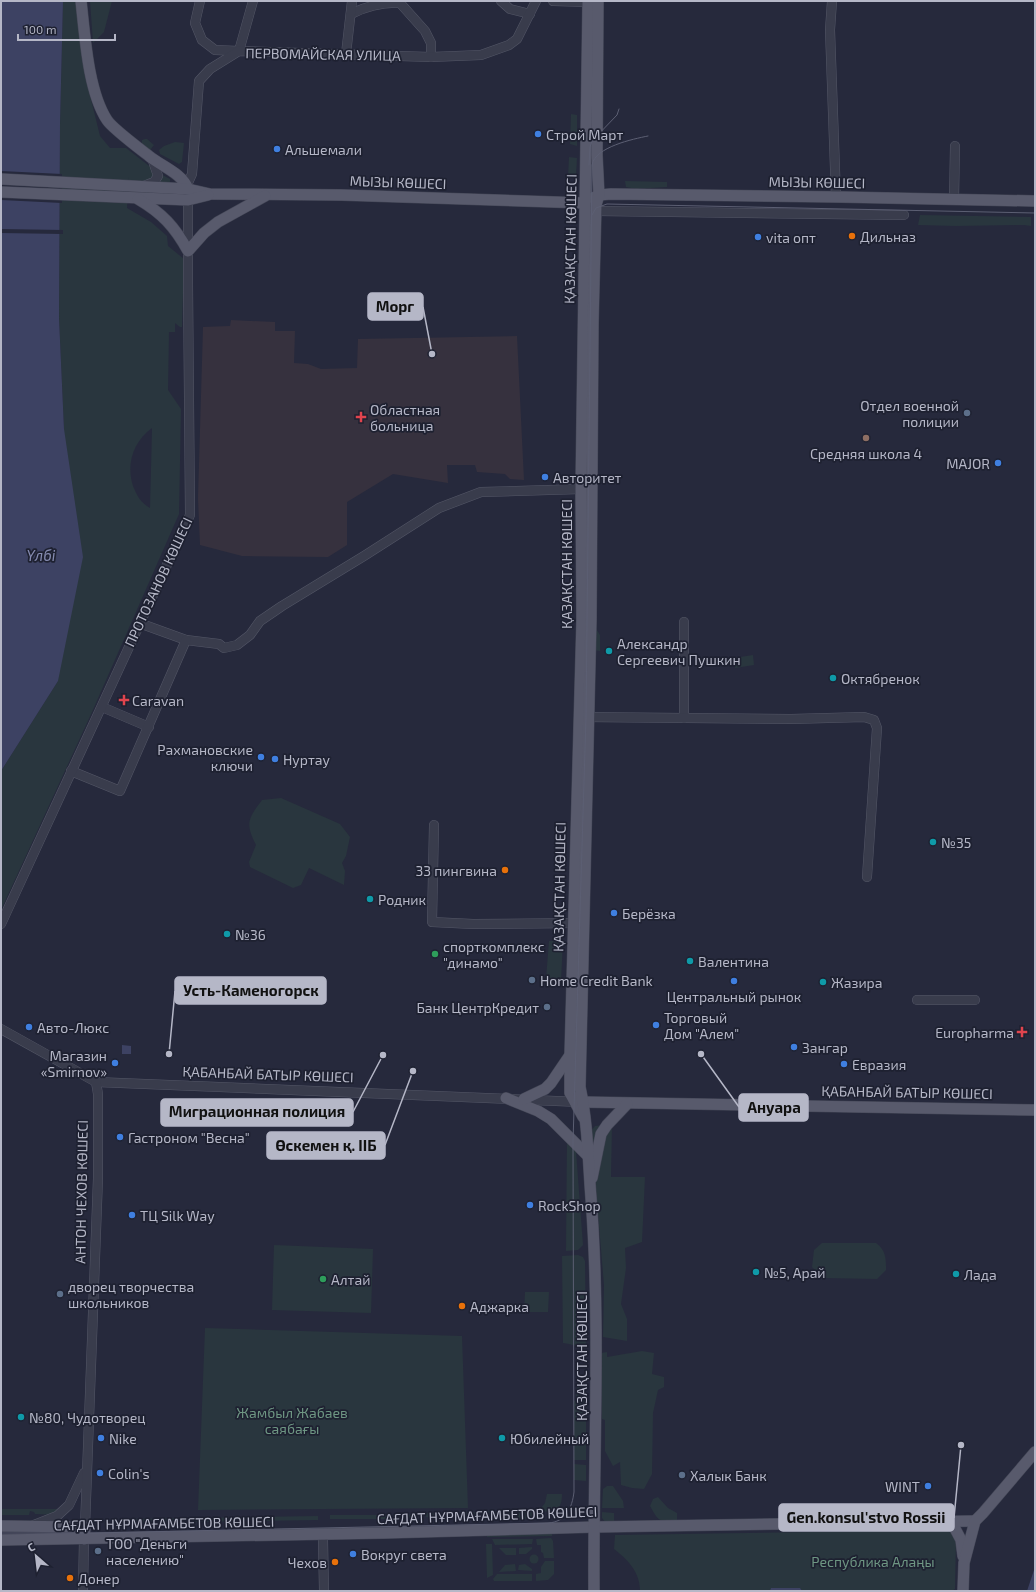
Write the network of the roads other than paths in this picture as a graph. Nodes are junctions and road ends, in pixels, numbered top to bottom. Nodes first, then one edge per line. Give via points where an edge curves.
1 (81, 1) edge
2 (200, 1) edge
3 (253, 1) edge
4 (352, 1) edge
5 (501, 1) edge
6 (536, 1) edge
7 (553, 1) edge
8 (832, 1) edge
9 (593, 3) edge
10 (351, 14) junction
11 (530, 14) junction
12 (240, 51) junction
13 (346, 54) junction
14 (431, 56) junction
15 (592, 97) junction
16 (955, 146) dead end
17 (152, 158) junction
18 (1, 179) edge
19 (586, 183) junction
20 (138, 186) junction
21 (188, 191) junction
22 (1, 192) edge
23 (267, 195) junction
24 (599, 195) junction
25 (836, 197) junction
26 (134, 198) junction
27 (954, 200) junction
28 (566, 202) junction
29 (1035, 202) edge
30 (585, 203) junction
31 (596, 211) junction
32 (904, 215) dead end
33 (585, 222) junction
34 (188, 251) junction
35 (588, 324) junction
36 (592, 489) junction
37 (581, 490) junction
38 (684, 622) dead end
39 (139, 623) junction
40 (186, 640) junction
41 (102, 707) junction
42 (584, 717) junction
43 (684, 718) junction
44 (149, 727) junction
45 (71, 771) junction
46 (434, 825) dead end
47 (867, 877) dead end
48 (579, 923) junction
49 (1, 924) edge
50 (917, 1000) dead end
51 (975, 1000) dead end
52 (1, 1024) edge
53 (5, 1031) edge
54 (570, 1055) junction
55 (96, 1082) junction
56 (506, 1098) junction
57 (524, 1099) junction
58 (579, 1102) junction
59 (631, 1104) junction
60 (1035, 1110) edge
61 (588, 1156) junction
62 (590, 1185) junction
63 (1035, 1452) edge
64 (86, 1468) junction
65 (951, 1521) junction
66 (975, 1521) junction
67 (1, 1526) edge
68 (30, 1526) junction
69 (84, 1527) junction
70 (595, 1527) junction
71 (84, 1539) junction
72 (1, 1540) edge
73 (323, 1540) dead end
74 (964, 1563) junction
75 (83, 1591) edge
76 (324, 1591) edge
77 (594, 1591) edge
78 (963, 1591) edge

1 - 17 main road via 94,94 107,121
2 - 12 street via 195,23 202,40 215,50
3 - 12 street
4 - 10 street
5 - 11 street via 510,9
6 - 11 street, ПЕРВОМАЙСКАЯ УЛИЦА
7 - 9 street
8 - 25 street via 830,30
9 - 15 main road, ҚАЗАҚСТАН КӨШЕСІ
10 - 13 street
10 - 14 street via 366,6 387,2 400,3 425,31 431,43
11 - 14 street, ПЕРВОМАЙСКАЯ УЛИЦА via 517,39 509,45 481,55
12 - 13 street, ПЕРВОМАЙСКАЯ УЛИЦА
12 - 21 street, ПЕРВОМАЙСКАЯ УЛИЦА via 210,69 199,81 192,174
13 - 14 street, ПЕРВОМАЙСКАЯ УЛИЦА
15 - 19 main road, ҚАЗАҚСТАН КӨШЕСІ
15 - 24 main road, ҚАЗАҚСТАН КӨШЕСІ
16 - 27 street
17 - 20 street via 158,176 154,182
17 - 21 main road via 175,174
18 - 20 main road
19 - 28 main road via 577,196
19 - 30 main road, ҚАЗАҚСТАН КӨШЕСІ
20 - 21 main road
21 - 23 main road, МЫЗЫ КӨШЕСІ
21 - 26 main road
21 - 34 street, ПРОТОЗАНОВ КӨШЕСІ
22 - 26 main road
23 - 28 main road, МЫЗЫ КӨШЕСІ
23 - 34 main road via 218,222
24 - 25 main road, МЫЗЫ КӨШЕСІ
24 - 30 main road
24 - 31 main road, ҚАЗАҚСТАН КӨШЕСІ
25 - 27 main road, МЫЗЫ КӨШЕСІ
26 - 34 main road via 161,214
27 - 29 main road, МЫЗЫ КӨШЕСІ
28 - 30 main road, МЫЗЫ КӨШЕСІ
28 - 33 main road via 574,206
30 - 33 main road, ҚАЗАҚСТАН КӨШЕСІ
31 - 32 street
31 - 35 main road, ҚАЗАҚСТАН КӨШЕСІ
33 - 35 main road, ҚАЗАҚСТАН КӨШЕСІ
34 - 39 street, ПРОТОЗАНОВ КӨШЕСІ via 190,515
35 - 36 main road, ҚАЗАҚСТАН КӨШЕСІ
35 - 37 main road, ҚАЗАҚСТАН КӨШЕСІ
36 - 37 main road
36 - 42 main road, ҚАЗАҚСТАН КӨШЕСІ
37 - 40 street via 481,492 454,502 439,508 282,606 260,621 250,635 237,645 224,648 219,644
37 - 42 main road, ҚАЗАҚСТАН КӨШЕСІ
38 - 43 street
39 - 40 street
39 - 41 street, ПРОТОЗАНОВ КӨШЕСІ
40 - 44 street
41 - 44 street
41 - 45 street, ПРОТОЗАНОВ КӨШЕСІ
42 - 43 street
42 - 48 main road, ҚАЗАҚСТАН КӨШЕСІ
43 - 47 street via 874,720 877,728
44 - 45 street via 120,791
45 - 49 street, ПРОТОЗАНОВ КӨШЕСІ
46 - 48 street via 432,922
48 - 54 main road, ҚАЗАҚСТАН КӨШЕСІ
48 - 58 main road, ҚАЗАҚСТАН КӨШЕСІ
50 - 51 street
52 - 53 street
53 - 55 street
54 - 57 main road via 551,1083
54 - 58 main road, ҚАЗАҚСТАН КӨШЕСІ via 570,1093
55 - 56 street, ҚАБАНБАЙ БАТЫР КӨШЕСІ
55 - 64 street, АНТОН ЧЕХОВ КӨШЕСІ via 98,1178
56 - 57 street, ҚАБАНБАЙ БАТЫР КӨШЕСІ
56 - 61 main road via 551,1119
57 - 58 street, ҚАБАНБАЙ БАТЫР КӨШЕСІ
58 - 59 main road, ҚАБАНБАЙ БАТЫР КӨШЕСІ
58 - 61 main road, ҚАЗАҚСТАН КӨШЕСІ via 586,1122
59 - 60 main road, ҚАБАНБАЙ БАТЫР КӨШЕСІ
59 - 62 main road via 607,1125 601,1134 595,1172
61 - 62 main road, ҚАЗАҚСТАН КӨШЕСІ
62 - 70 main road, ҚАЗАҚСТАН КӨШЕСІ via 595,1248 597,1354
63 - 66 main road
64 - 68 street via 69,1505 57,1516
64 - 69 street, АНТОН ЧЕХОВ КӨШЕСІ
65 - 66 main road, САҒДАТ НҰРМАҒАМБЕТОВ КӨШЕСІ
65 - 70 main road, САҒДАТ НҰРМАҒАМБЕТОВ КӨШЕСІ
65 - 74 main road via 961,1540
66 - 74 main road
67 - 68 main road, САҒДАТ НҰРМАҒАМБЕТОВ КӨШЕСІ
68 - 69 main road, САҒДАТ НҰРМАҒАМБЕТОВ КӨШЕСІ
69 - 71 main road, АНТОН ЧЕХОВ КӨШЕСІ
70 - 71 main road, САҒДАТ НҰРМАҒАМБЕТОВ КӨШЕСІ
70 - 77 main road, ҚАЗАҚСТАН КӨШЕСІ
71 - 72 main road, САҒДАТ НҰРМАҒАМБЕТОВ КӨШЕСІ
71 - 75 street, АНТОН ЧЕХОВ КӨШЕСІ
73 - 76 street
74 - 78 main road

